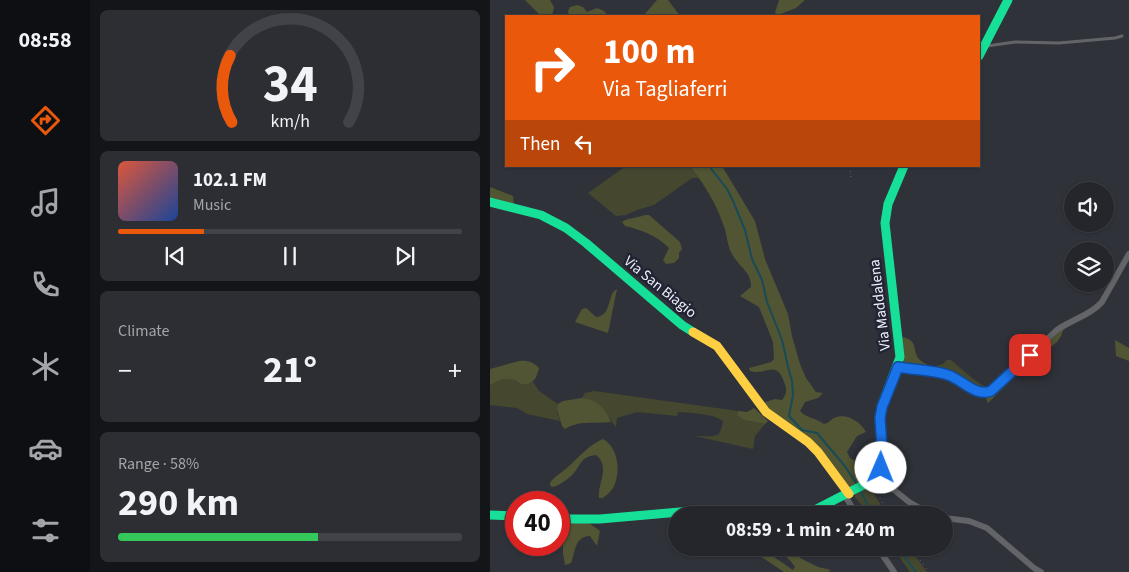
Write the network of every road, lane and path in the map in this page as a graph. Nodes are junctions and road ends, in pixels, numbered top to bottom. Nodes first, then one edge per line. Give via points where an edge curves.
1 (1008, 0) edge
2 (1122, 36) dead end
3 (984, 46) junction
4 (980, 54) edge
5 (850, 167) edge
6 (904, 167) edge
7 (851, 179) dead end
8 (490, 202) edge
9 (1129, 254) edge
10 (898, 367) junction
11 (871, 481) junction
12 (848, 494) junction
13 (823, 506) edge
14 (854, 506) edge
15 (884, 506) edge
16 (916, 506) edge
17 (668, 513) edge
18 (490, 515) edge
19 (505, 516) edge
20 (570, 519) edge
21 (953, 519) edge
22 (883, 556) edge
23 (917, 556) edge
24 (894, 572) edge
25 (929, 572) edge
26 (1041, 572) edge

1 - 3 street
2 - 3 lane
3 - 4 street
5 - 7 path
6 - 10 street, Via Maddalena via 888,204 885,223 898,326
8 - 12 street, Via San Biagio via 541,215 566,228 682,325 717,346 766,412 808,442
9 - 10 street via 1097,308 1057,330 991,391 976,391 946,374
10 - 11 street, Via Maddalena via 880,418 883,462
11 - 12 street
11 - 15 path
11 - 16 street
12 - 13 street
12 - 14 street
17 - 20 street
18 - 19 street
21 - 26 street via 987,528
22 - 24 street
23 - 25 path

